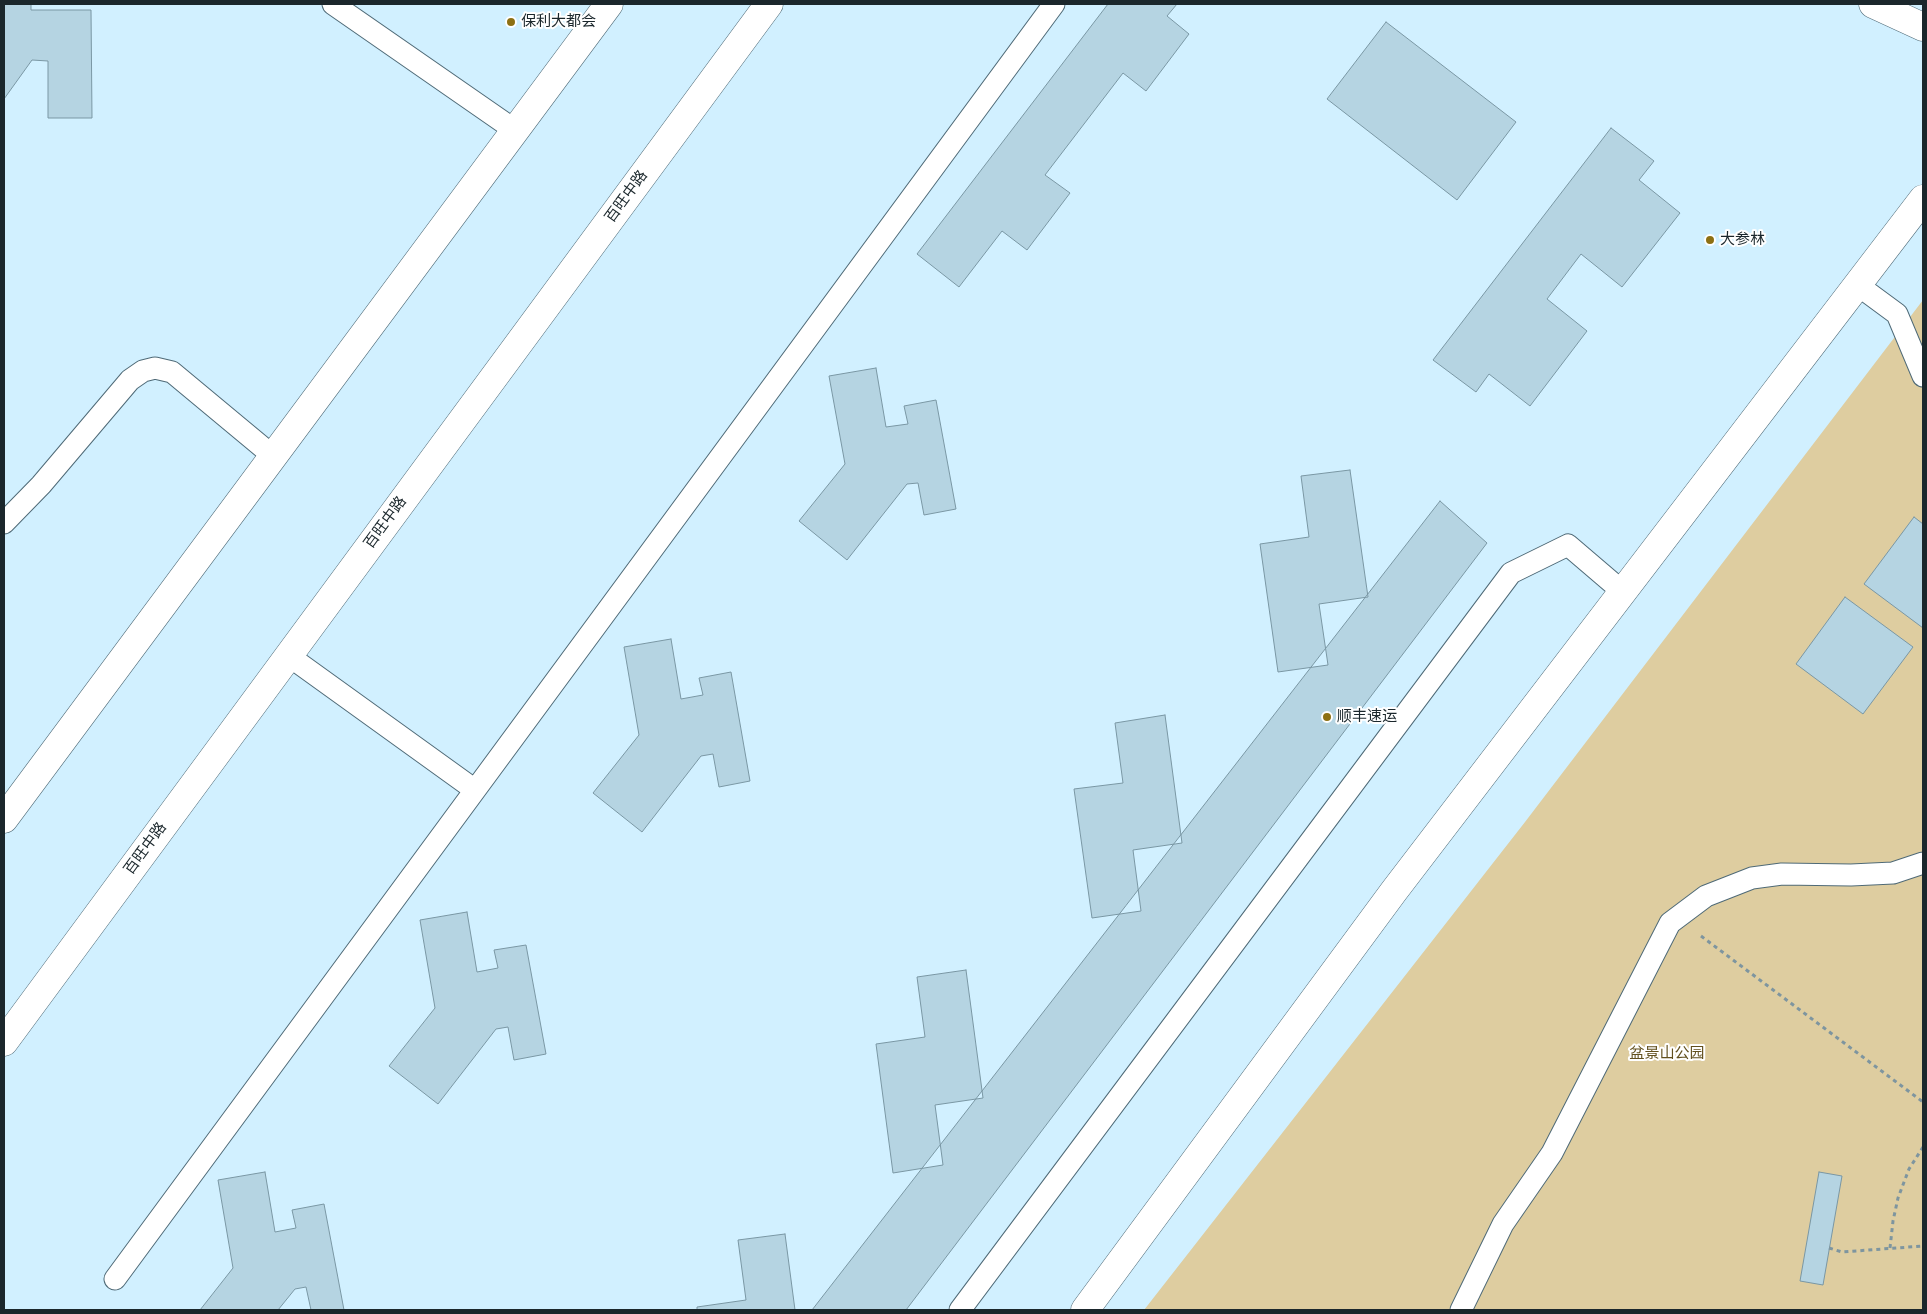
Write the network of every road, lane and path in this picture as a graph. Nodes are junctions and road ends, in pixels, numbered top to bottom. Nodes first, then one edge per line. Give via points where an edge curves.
1 (333, 4) edge
2 (608, 4) edge
3 (769, 4) edge
4 (1054, 4) edge
5 (1873, 4) edge
6 (1923, 27) edge
7 (516, 130) junction
8 (1923, 199) edge
9 (1859, 286) junction
10 (1923, 376) edge
11 (273, 456) junction
12 (4, 523) edge
13 (1623, 592) junction
14 (288, 656) junction
15 (475, 790) junction
16 (4, 819) edge
17 (1923, 863) edge
18 (1677, 917) junction
19 (4, 1042) edge
20 (1923, 1102) edge
21 (1923, 1147) edge
22 (1923, 1246) edge
23 (1829, 1248) dead end
24 (1890, 1248) junction
25 (115, 1279) dead end
26 (960, 1310) edge
27 (1086, 1310) edge
28 (1461, 1310) edge

1 - 7 lane
2 - 7 main road
3 - 14 main road, 百旺中路
4 - 15 lane
5 - 6 main road
7 - 11 main road
8 - 9 main road
9 - 10 lane via 1897,314
9 - 13 main road
11 - 12 lane via 172,372 155,368 142,371 130,380 41,485
11 - 16 main road
13 - 26 lane via 1568,545 1511,573
13 - 27 main road via 1394,891
14 - 15 lane
14 - 19 main road, 百旺中路
15 - 25 lane
17 - 18 lane via 1893,873 1782,874 1752,878 1706,896
18 - 20 path
18 - 28 lane via 1670,923 1552,1153 1503,1224
21 - 24 path via 1909,1169 1898,1198
22 - 24 path
23 - 24 path via 1842,1252

